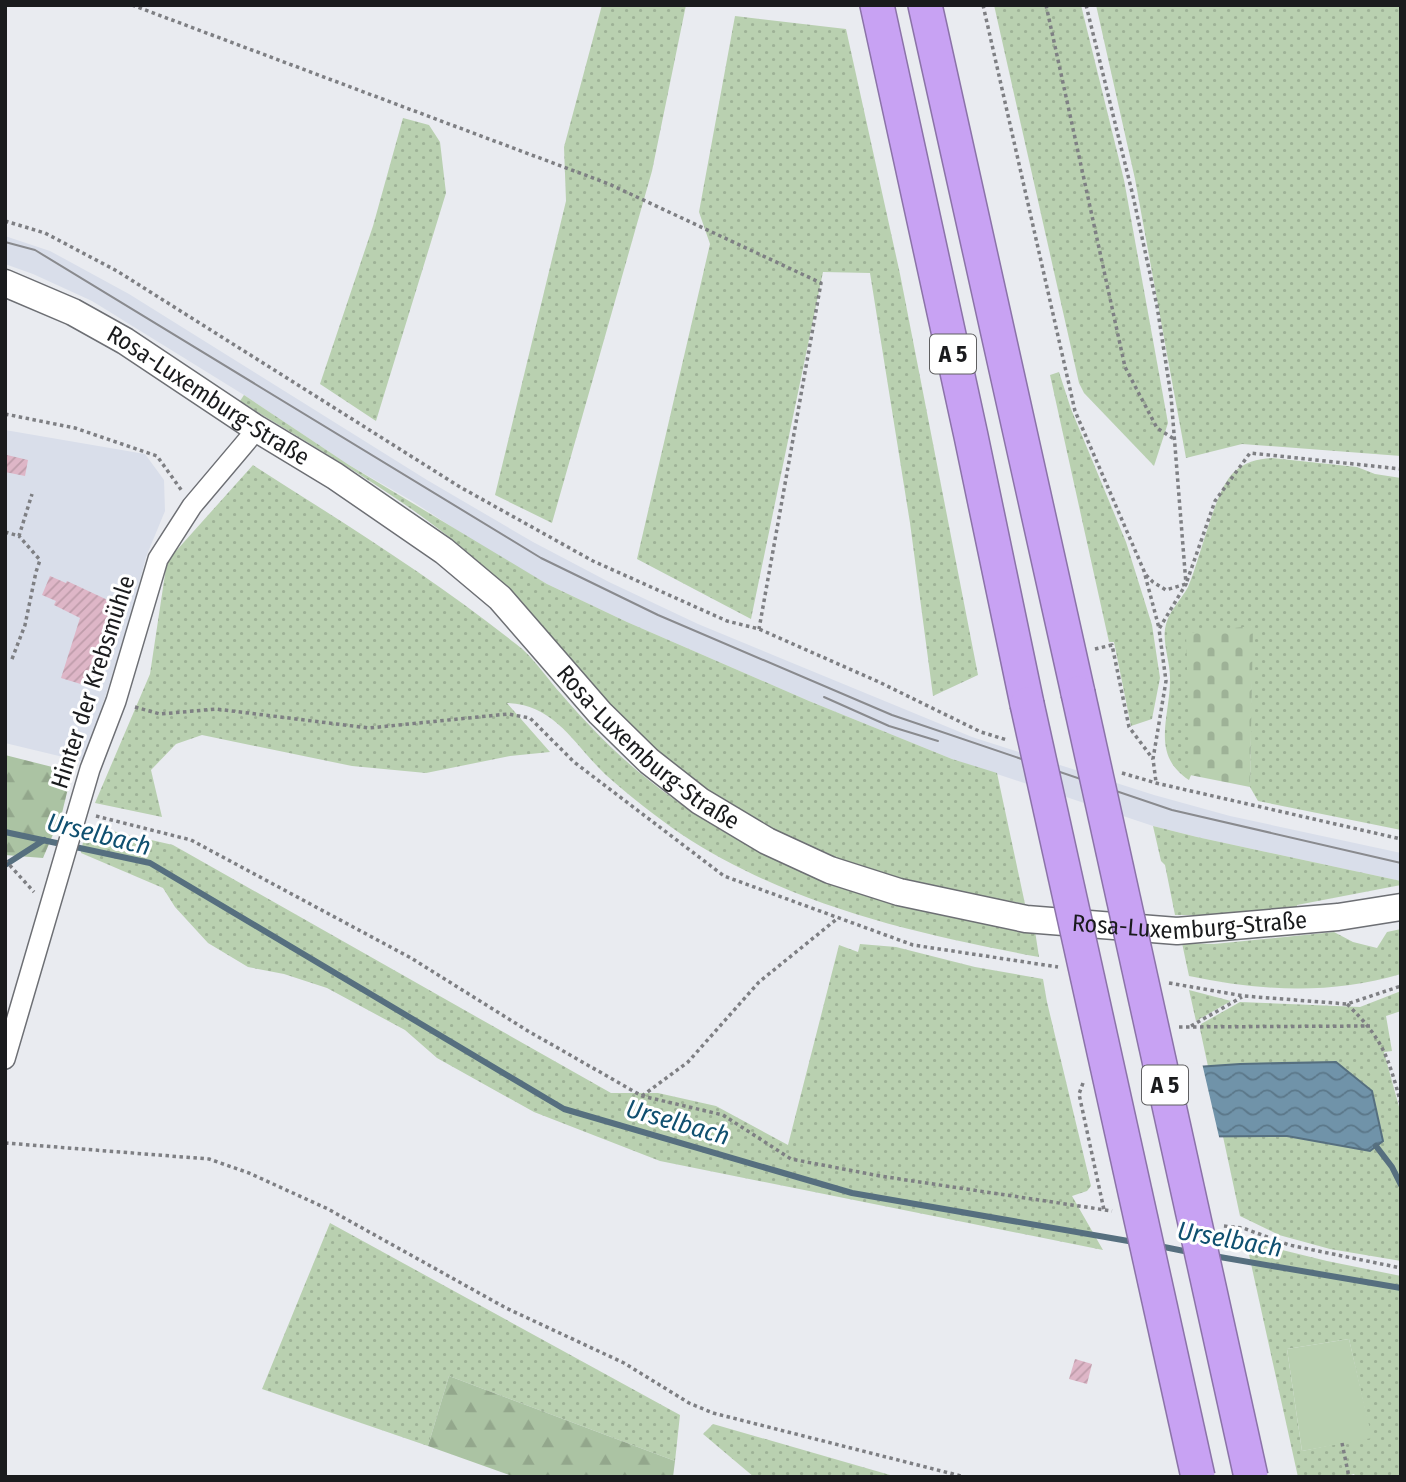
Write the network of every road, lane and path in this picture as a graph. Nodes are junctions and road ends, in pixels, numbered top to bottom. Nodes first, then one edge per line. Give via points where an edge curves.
1 (132, 5) edge
2 (877, 5) edge
3 (925, 5) edge
4 (984, 5) edge
5 (1046, 5) edge
6 (1086, 5) edge
7 (5, 221) edge
8 (5, 283) edge
9 (5, 414) edge
10 (257, 429) junction
11 (1174, 439) junction
12 (1401, 469) edge
13 (32, 494) dead end
14 (186, 497) dead end
15 (5, 532) edge
16 (19, 536) junction
17 (1144, 571) junction
18 (1186, 584) junction
19 (759, 629) junction
20 (1159, 629) junction
21 (1114, 652) dead end
22 (12, 660) dead end
23 (116, 701) junction
24 (530, 718) dead end
25 (981, 732) dead end
26 (1153, 759) junction
27 (76, 820) junction
28 (1401, 839) edge
29 (5, 860) edge
30 (1401, 907) edge
31 (50, 908) junction
32 (838, 918) dead end
33 (1244, 996) dead end
34 (1346, 1004) dead end
35 (1370, 1026) junction
36 (5, 1059) edge
37 (642, 1096) junction
38 (1401, 1104) edge
39 (5, 1143) edge
40 (1117, 1212) dead end
41 (1218, 1225) dead end
42 (1401, 1268) edge
43 (1342, 1443) dead end
44 (965, 1477) edge
45 (1198, 1477) edge
46 (1251, 1477) edge
47 (1349, 1477) edge

1 - 19 path via 609,184 821,283
2 - 45 highway, A 5, bridge
3 - 46 highway, A 5, bridge
4 - 17 path via 1075,411
5 - 11 path via 1125,367 1157,428
6 - 11 path via 1157,306
7 - 19 path via 44,233 117,271 460,487 593,561 727,621
8 - 10 main road, Rosa-Luxemburg-Straße via 125,341
9 - 14 path via 75,428 157,456
10 - 23 street, Hinter der Krebsmühle via 192,506 158,559
10 - 30 main road, Rosa-Luxemburg-Straße via 335,476 444,551 491,590 600,713 649,761 700,801 767,841 830,870 899,892 1026,919 1177,931
11 - 18 path
12 - 18 path via 1250,453 1215,501
13 - 16 path
15 - 16 path
16 - 22 path via 40,560
17 - 18 path via 1166,590
17 - 20 path
18 - 20 path
19 - 25 path
20 - 26 path via 1166,681
21 - 26 path via 1129,727
23 - 24 path via 160,714 216,709 369,728 508,714
23 - 27 street, Hinter der Krebsmühle
26 - 28 path via 1156,783
27 - 31 street, Hinter der Krebsmühle
27 - 37 path via 191,840 411,958
29 - 31 path
31 - 36 street, Hinter der Krebsmühle
32 - 37 path via 759,982 688,1062
33 - 35 path via 1190,1027
34 - 35 path
35 - 38 path via 1388,1057
37 - 40 path via 723,1115 791,1159
39 - 44 path via 209,1159 328,1209 506,1308 624,1363 689,1403
41 - 42 path
43 - 47 path

